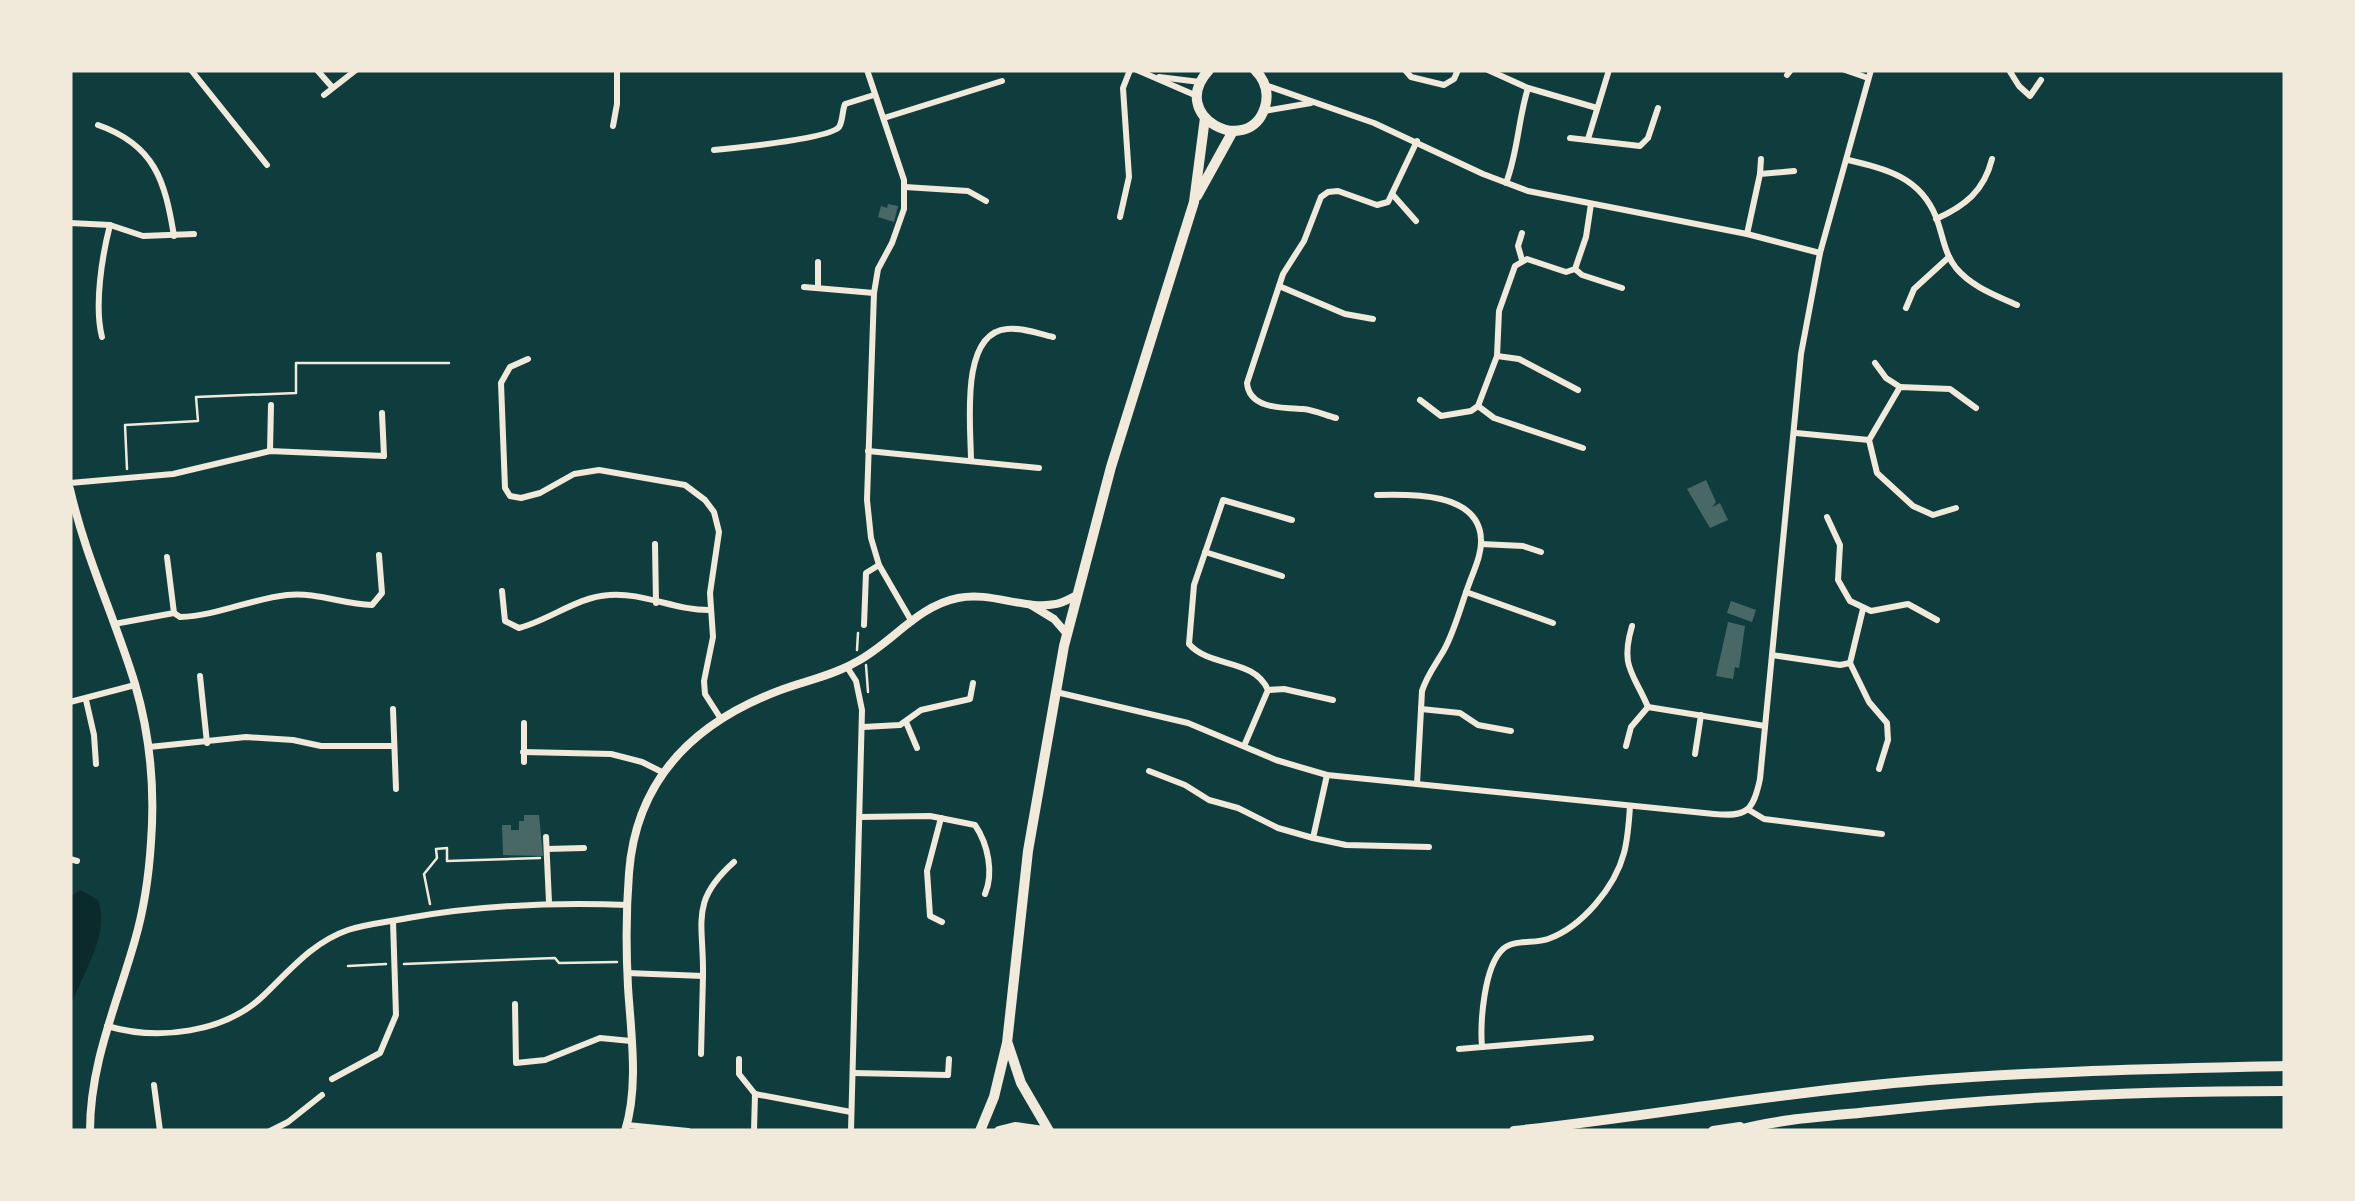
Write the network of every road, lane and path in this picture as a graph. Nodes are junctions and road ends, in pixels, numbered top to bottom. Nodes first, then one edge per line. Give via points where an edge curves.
1 (190, 70) edge
2 (317, 70) edge
3 (356, 70) edge
4 (617, 70) edge
5 (867, 70) edge
6 (1133, 70) edge
7 (1209, 70) edge
8 (1255, 70) edge
9 (1405, 70) edge
10 (1458, 70) edge
11 (1488, 70) edge
12 (1609, 70) edge
13 (1845, 70) edge
14 (2010, 70) edge
15 (1870, 74) edge
16 (1153, 76) junction
17 (2040, 80) dead end
18 (1002, 81) dead end
19 (1200, 82) junction
20 (1265, 85) junction
21 (332, 87) junction
22 (1528, 88) junction
23 (324, 95) dead end
24 (874, 95) junction
25 (1197, 96) junction
26 (1312, 103) junction
27 (1597, 108) junction
28 (1658, 108) dead end
29 (1264, 112) junction
30 (884, 118) junction
31 (1205, 118) junction
32 (98, 125) dead end
33 (612, 126) dead end
34 (1234, 131) junction
35 (1570, 138) dead end
36 (1588, 139) junction
37 (1417, 141) junction
38 (714, 150) dead end
39 (1761, 159) dead end
40 (1848, 160) junction
41 (1992, 160) dead end
42 (267, 166) dead end
43 (1794, 171) dead end
44 (1760, 174) junction
45 (1506, 184) junction
46 (905, 187) junction
47 (1393, 195) junction
48 (986, 201) dead end
49 (1194, 202) junction
50 (1591, 204) junction
51 (1120, 217) dead end
52 (1936, 218) junction
53 (1416, 221) dead end
54 (70, 223) edge
55 (110, 225) junction
56 (1522, 233) dead end
57 (194, 234) dead end
58 (1747, 234) junction
59 (174, 236) junction
60 (1820, 253) junction
61 (1949, 257) junction
62 (1522, 260) junction
63 (818, 262) dead end
64 (1575, 269) junction
65 (1280, 286) junction
66 (804, 287) dead end
67 (818, 287) junction
68 (1622, 288) dead end
69 (874, 293) junction
70 (2017, 304) dead end
71 (1906, 308) dead end
72 (1373, 318) dead end
73 (102, 337) dead end
74 (1053, 337) dead end
75 (1496, 356) junction
76 (528, 359) dead end
77 (449, 363) dead end
78 (1875, 363) dead end
79 (1900, 387) junction
80 (1578, 390) dead end
81 (1420, 400) dead end
82 (270, 404) dead end
83 (1478, 406) junction
84 (1976, 408) dead end
85 (382, 413) dead end
86 (1336, 418) dead end
87 (1796, 433) junction
88 (1868, 440) junction
89 (1583, 448) dead end
90 (270, 451) junction
91 (868, 451) junction
92 (971, 461) junction
93 (1039, 468) dead end
94 (128, 479) junction
95 (70, 486) edge
96 (1377, 496) dead end
97 (1956, 508) dead end
98 (1826, 517) dead end
99 (1292, 520) dead end
100 (655, 544) dead end
101 (1481, 544) junction
102 (1205, 552) junction
103 (1541, 552) dead end
104 (379, 555) dead end
105 (167, 556) dead end
106 (879, 565) junction
107 (1282, 576) dead end
108 (502, 591) dead end
109 (1466, 592) junction
110 (1077, 595) junction
111 (656, 603) junction
112 (1028, 603) junction
113 (1863, 609) junction
114 (710, 610) junction
115 (174, 613) junction
116 (1937, 620) dead end
117 (912, 622) junction
118 (1552, 623) dead end
119 (114, 624) junction
120 (864, 625) dead end
121 (1632, 626) dead end
122 (1067, 634) junction
123 (1772, 655) junction
124 (1850, 663) junction
125 (847, 667) junction
126 (200, 676) dead end
127 (972, 683) dead end
128 (135, 685) junction
129 (1268, 690) junction
130 (1055, 692) junction
131 (86, 700) junction
132 (1332, 700) dead end
133 (70, 702) edge
134 (1648, 707) junction
135 (393, 709) dead end
136 (1421, 709) junction
137 (1701, 715) junction
138 (720, 720) junction
139 (906, 722) junction
140 (524, 723) dead end
141 (1765, 726) junction
142 (862, 727) junction
143 (1511, 732) dead end
144 (208, 743) junction
145 (394, 746) junction
146 (1244, 746) junction
147 (1626, 746) dead end
148 (149, 748) junction
149 (918, 748) dead end
150 (523, 752) junction
151 (1695, 754) dead end
152 (524, 762) dead end
153 (96, 764) dead end
154 (1879, 769) dead end
155 (1149, 771) dead end
156 (662, 772) junction
157 (1327, 775) junction
158 (1417, 784) junction
159 (396, 789) dead end
160 (1630, 806) junction
161 (1748, 810) junction
162 (860, 817) junction
163 (942, 818) junction
164 (1882, 834) dead end
165 (546, 837) dead end
166 (1313, 838) junction
167 (1428, 847) dead end
168 (584, 848) dead end
169 (547, 853) junction
170 (734, 862) dead end
171 (985, 894) dead end
172 (550, 902) junction
173 (628, 905) junction
174 (431, 906) dead end
175 (394, 921) junction
176 (942, 922) dead end
177 (617, 962) dead end
178 (396, 964) junction
179 (348, 966) dead end
180 (627, 973) junction
181 (703, 976) junction
182 (516, 1004) dead end
183 (107, 1026) junction
184 (1591, 1038) dead end
185 (631, 1041) junction
186 (1007, 1044) junction
187 (1482, 1046) junction
188 (1459, 1049) dead end
189 (700, 1054) dead end
190 (949, 1058) dead end
191 (739, 1059) dead end
192 (2285, 1066) edge
193 (854, 1073) junction
194 (332, 1079) dead end
195 (154, 1085) dead end
196 (2285, 1091) edge
197 (755, 1094) junction
198 (322, 1095) dead end
199 (852, 1112) junction
200 (1602, 1122) junction
201 (1761, 1124) junction
202 (626, 1128) edge
203 (90, 1131) edge
204 (160, 1131) edge
205 (270, 1131) edge
206 (688, 1131) edge
207 (754, 1131) edge
208 (851, 1131) edge
209 (980, 1131) edge
210 (999, 1131) edge
211 (1046, 1131) edge
212 (1514, 1131) edge
213 (1552, 1131) edge
214 (1713, 1131) edge
215 (1736, 1131) edge

1 - 42 street
2 - 21 street
3 - 21 street
4 - 33 street
5 - 24 street
6 - 16 street
6 - 51 street via 1123,88 1129,177
7 - 19 main road
8 - 20 main road
9 - 10 street via 1444,85
11 - 22 street
12 - 27 street
13 - 15 street
14 - 17 street via 2030,96
15 - 40 street
16 - 19 street
16 - 25 street
18 - 30 street
19 - 25 main road
20 - 26 street
20 - 29 main road
21 - 23 street
22 - 27 street
22 - 45 street
24 - 30 street
24 - 38 street via 844,104 832,132
25 - 31 main road
26 - 29 street
26 - 37 street
27 - 36 street
28 - 36 street via 1640,146
29 - 34 main road
30 - 46 street
31 - 34 main road
31 - 49 main road
32 - 59 street via 127,138 154,166
34 - 49 main road
35 - 36 street
37 - 45 street
37 - 47 street
39 - 44 street
40 - 52 street via 1906,179
40 - 60 street
41 - 52 street via 1973,196
43 - 44 street
44 - 58 street
45 - 50 street
46 - 48 street via 968,192
46 - 69 street via 904,209
47 - 53 street
47 - 65 street via 1381,205 1338,192 1324,195
49 - 110 main road
50 - 58 street
50 - 64 street
52 - 61 street
54 - 55 street
55 - 59 street via 142,236
55 - 73 street via 97,311
56 - 62 street
57 - 59 street
58 - 60 street
60 - 87 street
61 - 70 street via 1977,286
61 - 71 street via 1914,290
62 - 64 street
62 - 75 street via 1499,310
63 - 67 street
64 - 68 street
65 - 72 street via 1345,314
65 - 86 street via 1248,394 1278,408
66 - 67 street
67 - 69 street
69 - 91 street
74 - 92 street via 1005,329 980,346 974,358
75 - 80 street via 1519,359
75 - 83 street
76 - 114 street via 510,367 502,383 504,488 513,497 528,497 574,474 599,470 693,489 710,506 719,532
77 - 94 path via 296,363 296,393 196,397 198,421 126,424
78 - 79 street
79 - 84 street via 1950,388
79 - 88 street
81 - 83 street via 1441,416
82 - 90 street
83 - 89 street via 1494,418
85 - 90 street via 384,456
87 - 88 street
87 - 123 street
88 - 97 street via 1877,473 1913,506 1933,514
90 - 94 street
91 - 92 street
91 - 106 street via 868,512
92 - 93 street
94 - 95 street
95 - 119 street
96 - 101 street via 1445,500 1472,515
98 - 113 street via 1840,545 1841,588
99 - 102 street via 1223,500
100 - 111 street
101 - 103 street
101 - 109 street
102 - 107 street
102 - 129 street via 1188,644 1259,675
104 - 115 street via 382,593 372,605 290,594 198,617
105 - 115 street
106 - 117 street
106 - 120 street via 866,573
108 - 111 street via 506,621 519,628 606,595
109 - 118 street
109 - 136 street via 1446,647 1426,677
110 - 112 street via 1056,604
110 - 122 main road
111 - 114 street
112 - 117 street via 955,598
112 - 122 street
113 - 116 street via 1908,604
113 - 124 street
114 - 138 street via 705,694
115 - 119 street
117 - 125 street
119 - 128 street
121 - 134 street via 1628,670
122 - 130 main road
123 - 124 street
123 - 141 street
124 - 154 street via 1887,723
125 - 138 street
125 - 142 street via 860,693
126 - 144 street
127 - 139 street via 974,702 922,710
128 - 131 street
128 - 148 street
129 - 132 street
129 - 146 street
130 - 146 street via 1170,718
130 - 186 main road via 1028,851
131 - 133 street
131 - 153 street
134 - 137 street
134 - 147 street via 1631,726
135 - 145 street
136 - 143 street via 1460,712 1478,725
136 - 158 street
137 - 141 street
137 - 151 street
138 - 156 street
139 - 142 street
139 - 149 street
140 - 150 street
141 - 161 street via 1760,780
142 - 162 street
144 - 145 street via 266,737 321,746
144 - 148 street
145 - 159 street
146 - 157 street
148 - 183 street via 147,882
150 - 152 street
150 - 156 street via 611,754
155 - 166 street
156 - 173 street via 635,841
157 - 158 street
157 - 166 street
158 - 160 street
160 - 161 street via 1734,816
160 - 187 street via 1621,862 1591,908 1547,940 1508,946 1498,955 1480,1008
161 - 164 street via 1764,819
162 - 163 street
162 - 193 street
163 - 171 street via 979,830 988,856
163 - 176 street via 927,889 930,916
165 - 169 street
166 - 167 street
168 - 169 street
169 - 172 street
169 - 174 path via 447,861 447,848 436,849 424,874
170 - 181 street via 704,899
172 - 173 street
172 - 175 street
173 - 180 street
175 - 178 street
175 - 183 street via 346,930 317,946 262,997 220,1022 148,1035
177 - 178 path
178 - 179 path
178 - 194 street via 396,1014 380,1053
180 - 181 street
180 - 185 street
181 - 189 street
182 - 185 street via 516,1063 545,1060 600,1038
183 - 203 street via 92,1084
184 - 187 street
185 - 202 street
186 - 209 main road
186 - 211 main road
187 - 188 street
190 - 193 street via 948,1075
191 - 197 street via 739,1074
192 - 200 main road via 1904,1082
193 - 199 street
195 - 204 street
196 - 201 main road via 2049,1098
197 - 199 street
197 - 207 street
198 - 205 street
199 - 208 street
200 - 212 main road
200 - 213 main road
201 - 214 main road
201 - 215 main road
202 - 206 street
210 - 211 main road

